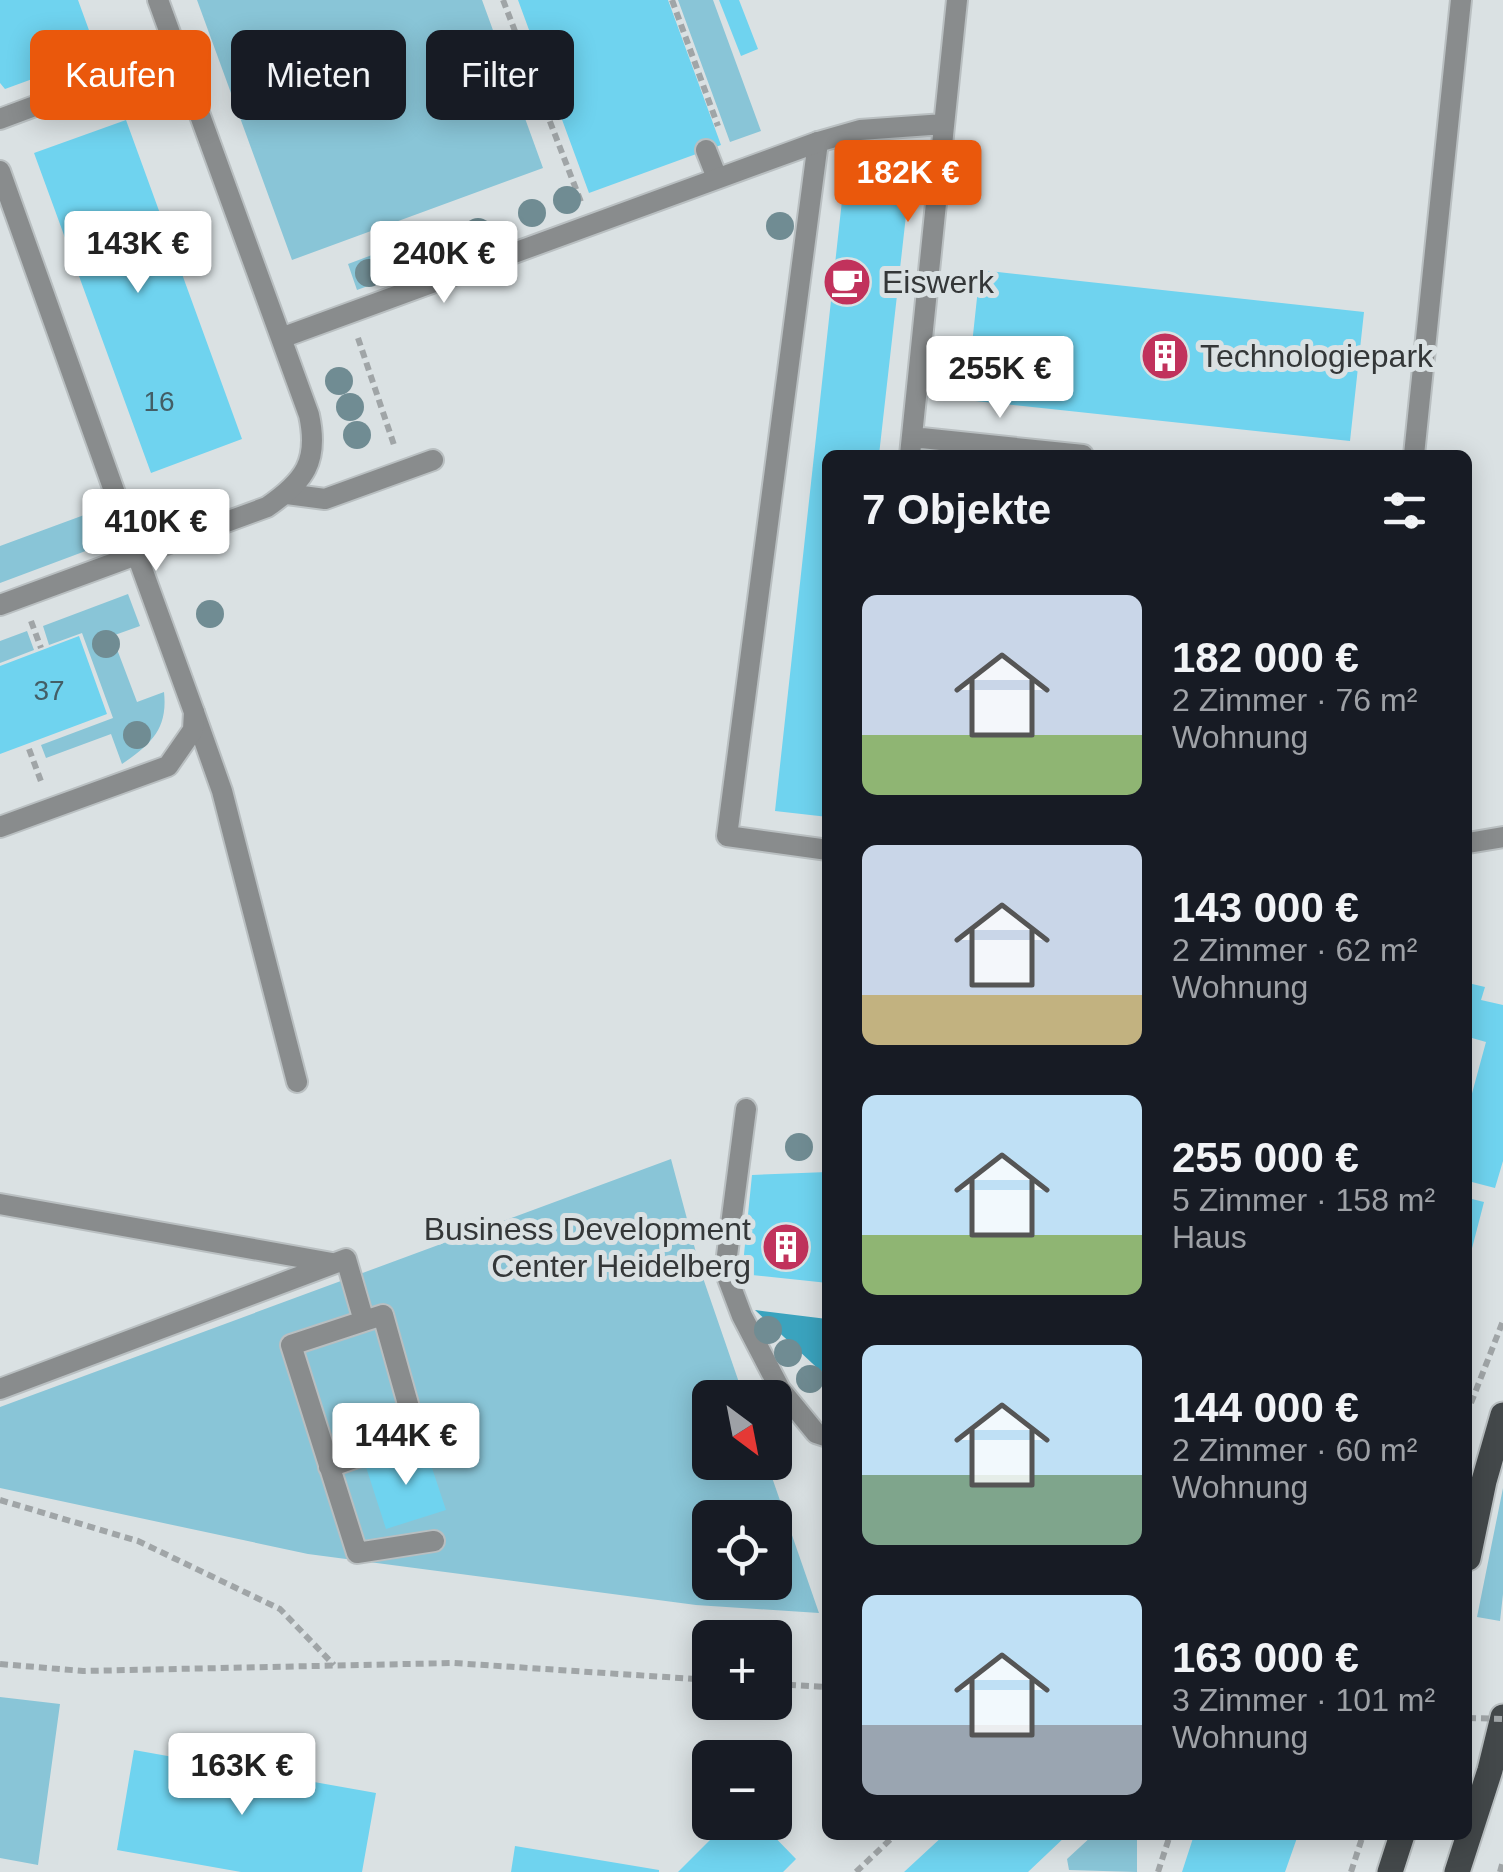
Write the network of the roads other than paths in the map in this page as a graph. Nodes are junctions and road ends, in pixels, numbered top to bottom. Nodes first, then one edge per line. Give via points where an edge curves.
1 (158, 0) edge
2 (957, 0) edge
3 (1461, 0) edge
4 (169, 30) edge
5 (30, 108) edge
6 (0, 119) edge
7 (202, 120) edge
8 (944, 124) junction
9 (818, 142) junction
10 (706, 150) dead end
11 (0, 171) edge
12 (726, 175) junction
13 (281, 338) junction
14 (911, 446) edge
15 (987, 450) edge
16 (1415, 450) edge
17 (433, 460) dead end
18 (287, 494) junction
19 (137, 554) junction
20 (0, 605) edge
21 (194, 712) junction
22 (0, 827) edge
23 (1503, 837) edge
24 (1472, 842) edge
25 (822, 849) edge
26 (297, 1082) dead end
27 (746, 1110) dead end
28 (0, 1204) edge
29 (334, 1263) junction
30 (364, 1321) junction
31 (0, 1389) edge
32 (1503, 1415) edge
33 (822, 1435) edge
34 (329, 1467) junction
35 (1472, 1539) edge
36 (434, 1540) dead end
37 (1503, 1718) edge
38 (1472, 1824) edge
39 (1400, 1840) edge
40 (1467, 1840) edge
41 (1390, 1872) edge
42 (1456, 1872) edge

1 - 4 street
2 - 8 street
3 - 16 street
5 - 6 street
7 - 13 street
8 - 9 street via 860,130
8 - 14 street
9 - 12 street
9 - 25 street via 727,836
10 - 12 street
11 - 19 street
12 - 13 street
13 - 18 street via 314,437 304,477
14 - 15 street
17 - 18 street via 324,499
18 - 19 street
19 - 20 street
19 - 21 street
21 - 22 street via 193,730 168,766
21 - 26 street via 222,791
23 - 24 street
27 - 33 street via 725,1271 780,1389
28 - 29 street
29 - 30 street via 346,1259
29 - 31 street
30 - 34 street via 291,1345
30 - 34 street via 383,1314 417,1436
32 - 35 main road
34 - 36 street via 357,1554
37 - 38 main road
39 - 41 main road
40 - 42 main road

